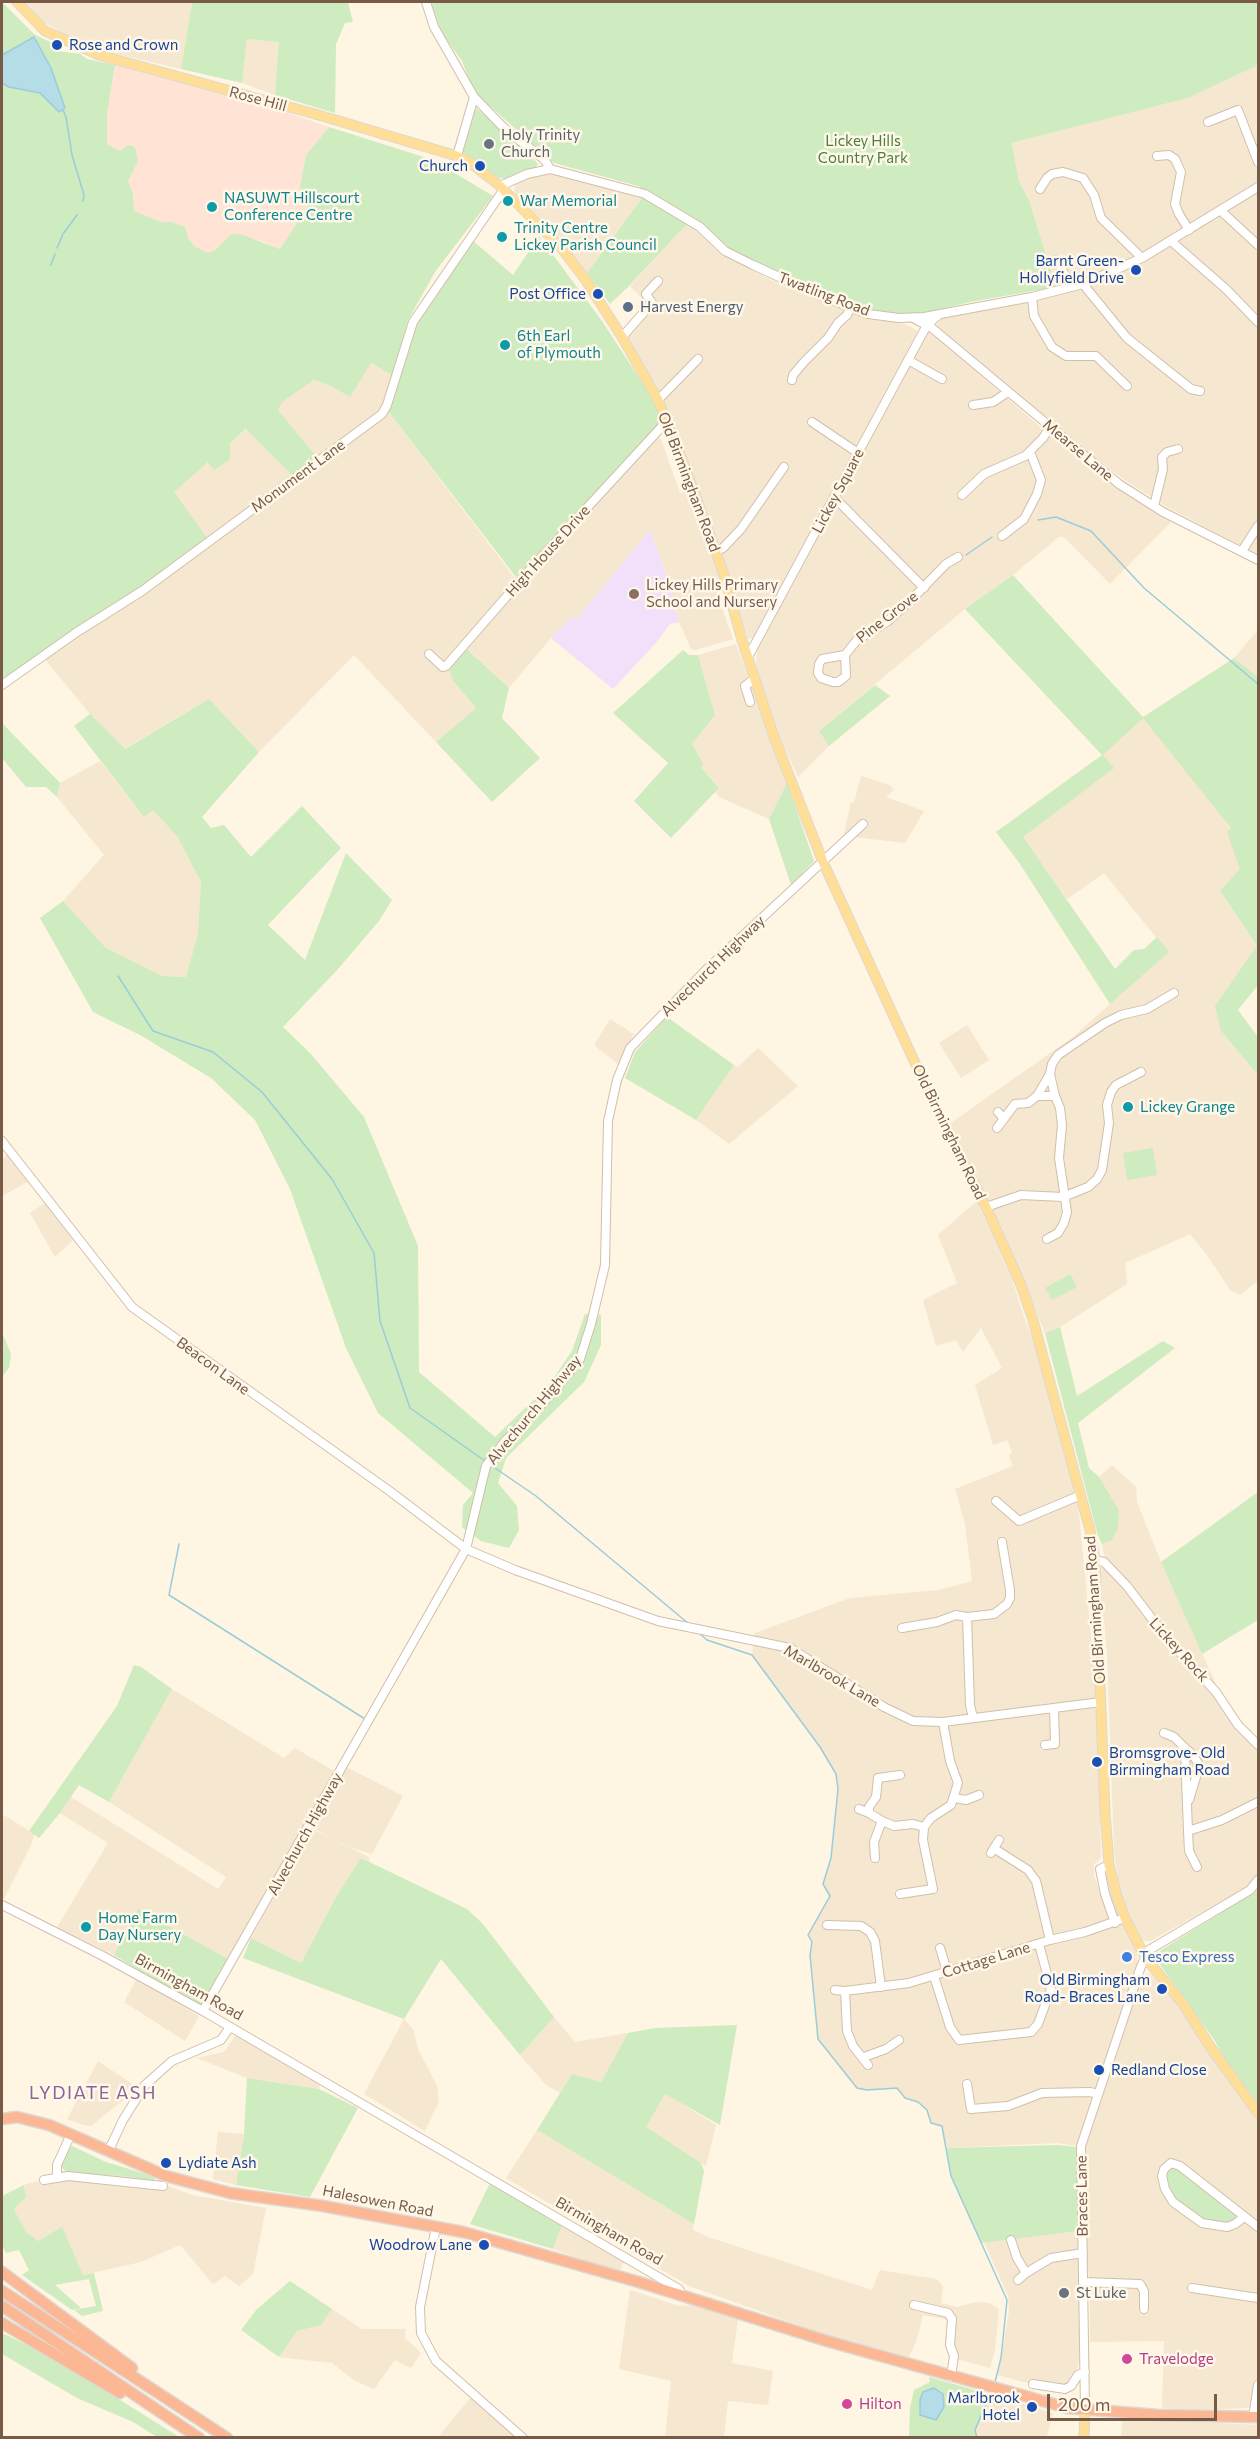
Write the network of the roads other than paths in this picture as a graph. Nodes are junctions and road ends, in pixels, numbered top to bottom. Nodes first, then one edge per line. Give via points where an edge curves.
1 (17, 2) edge
2 (426, 2) edge
3 (474, 97) junction
4 (1208, 122) dead end
5 (457, 156) junction
6 (1157, 156) dead end
7 (1258, 162) edge
8 (550, 169) junction
9 (1258, 187) edge
10 (502, 188) junction
11 (1040, 189) dead end
12 (1220, 210) junction
13 (1189, 230) junction
14 (1170, 241) junction
15 (1258, 245) edge
16 (1142, 258) junction
17 (1056, 260) dead end
18 (658, 282) dead end
19 (1083, 284) junction
20 (1072, 286) junction
21 (1032, 297) junction
22 (851, 307) junction
23 (941, 313) junction
24 (914, 318) junction
25 (1258, 322) edge
26 (927, 325) junction
27 (622, 337) junction
28 (698, 359) dead end
29 (908, 360) junction
30 (942, 379) dead end
31 (792, 380) dead end
32 (1127, 386) dead end
33 (1200, 391) dead end
34 (1008, 392) junction
35 (658, 400) junction
36 (971, 406) dead end
37 (667, 422) junction
38 (812, 422) dead end
39 (1050, 427) junction
40 (1178, 449) dead end
41 (1030, 452) junction
42 (858, 453) junction
43 (784, 467) dead end
44 (962, 495) dead end
45 (834, 497) junction
46 (1154, 506) junction
47 (1258, 526) edge
48 (1002, 536) dead end
49 (1242, 551) junction
50 (715, 552) junction
51 (958, 557) dead end
52 (1258, 560) edge
53 (924, 588) junction
54 (429, 654) dead end
55 (845, 655) dead end
56 (748, 657) junction
57 (754, 680) junction
58 (2, 685) edge
59 (750, 702) dead end
60 (863, 824) dead end
61 (823, 862) junction
62 (1174, 993) dead end
63 (1141, 1072) dead end
64 (1050, 1074) junction
65 (1037, 1096) junction
66 (1055, 1096) junction
67 (998, 1112) dead end
68 (1004, 1119) junction
69 (997, 1128) dead end
70 (2, 1141) edge
71 (1063, 1197) junction
72 (986, 1207) junction
73 (1047, 1239) dead end
74 (1081, 1496) junction
75 (996, 1501) dead end
76 (1002, 1542) dead end
77 (466, 1549) junction
78 (1095, 1560) junction
79 (967, 1617) junction
80 (902, 1628) dead end
81 (1101, 1701) junction
82 (1054, 1708) junction
83 (973, 1718) junction
84 (943, 1722) junction
85 (1164, 1732) dead end
86 (1045, 1744) dead end
87 (1258, 1745) edge
88 (900, 1775) dead end
89 (979, 1795) dead end
90 (955, 1798) junction
91 (1258, 1802) edge
92 (859, 1809) dead end
93 (869, 1813) junction
94 (882, 1821) junction
95 (924, 1827) junction
96 (1188, 1831) junction
97 (999, 1840) dead end
98 (875, 1858) dead end
99 (1109, 1865) junction
100 (1197, 1867) dead end
101 (1258, 1880) edge
102 (905, 1895) dead end
103 (2, 1905) edge
104 (1125, 1918) junction
105 (1115, 1923) junction
106 (827, 1925) dead end
107 (1050, 1940) junction
108 (1040, 1944) junction
109 (940, 1948) dead end
110 (1144, 1955) junction
111 (947, 1971) junction
112 (934, 1976) junction
113 (881, 1987) junction
114 (835, 1990) dead end
115 (845, 1991) junction
116 (203, 2011) junction
117 (230, 2027) junction
118 (899, 2040) dead end
119 (864, 2057) junction
120 (868, 2065) dead end
121 (967, 2084) dead end
122 (1098, 2094) junction
123 (1258, 2112) edge
124 (2, 2119) edge
125 (71, 2134) junction
126 (109, 2150) junction
127 (57, 2178) junction
128 (44, 2180) dead end
129 (163, 2186) dead end
130 (1244, 2217) junction
131 (1258, 2227) edge
132 (436, 2228) junction
133 (1011, 2240) dead end
134 (1083, 2253) junction
135 (2, 2272) edge
136 (1026, 2273) junction
137 (1018, 2280) dead end
138 (1083, 2282) junction
139 (1192, 2288) dead end
140 (2, 2291) edge
141 (682, 2295) junction
142 (1258, 2298) edge
143 (914, 2305) dead end
144 (2, 2306) edge
145 (1144, 2310) dead end
146 (2, 2323) edge
147 (1085, 2372) junction
148 (951, 2377) junction
149 (1033, 2384) dead end
150 (1258, 2391) edge
151 (1085, 2410) junction
152 (1256, 2417) edge
153 (213, 2428) junction
154 (197, 2438) edge
155 (227, 2438) edge
156 (523, 2438) edge
157 (1084, 2438) edge

1 - 5 main road, Rose Hill via 45,31 99,55
2 - 3 street via 434,27
3 - 5 street
3 - 8 street via 504,128 545,160
4 - 7 street via 1238,110
5 - 10 main road, Rose Hill
6 - 13 street via 1175,159 1181,172 1175,204
8 - 10 street, Twatling Road via 534,171
8 - 22 street, Twatling Road via 645,194 700,227 724,251
9 - 12 street, Twatling Road
10 - 27 main road, Old Birmingham Road via 562,249
10 - 58 street, Monument Lane via 413,322 382,414 142,591
11 - 16 street via 1052,174 1063,172 1083,178 1094,195 1101,218
12 - 13 street, Twatling Road
12 - 15 street
13 - 14 street, Twatling Road
14 - 16 street, Twatling Road
14 - 25 street
16 - 19 street, Twatling Road
17 - 20 street
18 - 27 street via 646,294 652,303
19 - 20 street, Twatling Road
19 - 33 street via 1127,338
20 - 21 street, Twatling Road
21 - 23 street, Twatling Road
21 - 32 street via 1034,316 1052,347 1066,356 1096,356
22 - 24 street, Twatling Road via 868,314
22 - 31 street
23 - 24 street, Twatling Road
23 - 26 street
24 - 26 street, Mearse Lane
26 - 29 street, Lickey Square
26 - 34 street, Mearse Lane
27 - 35 main road, Old Birmingham Road
28 - 35 street
29 - 30 street
29 - 42 street, Lickey Square
34 - 36 street via 993,402
34 - 39 street, Mearse Lane
35 - 37 main road, Old Birmingham Road
37 - 50 main road, Old Birmingham Road
37 - 54 street, High House Drive via 446,666
38 - 42 street
39 - 41 street
39 - 46 street, Mearse Lane via 1119,484
40 - 46 street via 1162,457
41 - 44 street via 984,474
41 - 48 street via 1041,480 1037,494 1024,519
42 - 45 street, Lickey Square
43 - 50 street via 741,529
45 - 53 street
45 - 56 street, Lickey Square
46 - 49 street, Mearse Lane
47 - 49 street
49 - 52 street, Mearse Lane
50 - 56 main road, Old Birmingham Road
51 - 53 street, Pine Grove
53 - 55 street, Pine Grove via 888,621 856,640
56 - 57 main road, Old Birmingham Road
57 - 59 street via 745,686
57 - 61 main road, Old Birmingham Road
60 - 61 street, Alvechurch Highway
61 - 72 main road, Old Birmingham Road via 932,1100
61 - 77 street, Alvechurch Highway via 706,970 630,1048 617,1080 608,1120 605,1265 589,1333 580,1359 486,1466
62 - 64 street via 1147,1009 1104,1023 1058,1055
63 - 71 street via 1116,1085 1111,1092 1102,1170 1097,1179
64 - 65 street
64 - 66 street
65 - 66 street
65 - 68 street via 1028,1103 1015,1104
66 - 71 street via 1062,1125 1059,1158
67 - 68 street
68 - 69 street
70 - 77 street, Beacon Lane via 132,1307
71 - 72 street via 1021,1195
71 - 73 street via 1067,1212 1064,1223 1058,1233
72 - 74 main road, Old Birmingham Road via 1030,1310
74 - 75 street via 1019,1521
74 - 78 main road, Old Birmingham Road
76 - 79 street via 1010,1598 994,1614
77 - 84 street, Marlbrook Lane via 658,1621 790,1648 884,1707 914,1721
77 - 116 street, Alvechurch Highway
78 - 81 main road, Old Birmingham Road
78 - 87 street, Lickey Rock via 1104,1562 1127,1586
79 - 80 street
79 - 83 street
81 - 82 street, Marlbrook Lane
81 - 99 main road, Old Birmingham Road
82 - 83 street, Marlbrook Lane
82 - 86 street via 1055,1744
83 - 84 street, Marlbrook Lane
84 - 90 street via 958,1783
85 - 96 street via 1185,1752
88 - 93 street via 874,1778 876,1797
89 - 90 street via 966,1800
90 - 95 street
91 - 96 street
92 - 93 street
93 - 94 street
94 - 95 street via 894,1826
94 - 98 street via 874,1842
95 - 102 street via 923,1840 937,1888
96 - 100 street via 1189,1851
97 - 107 street via 993,1851 1028,1870 1036,1881
99 - 104 main road, Old Birmingham Road
99 - 105 street via 1100,1869
101 - 110 street via 1250,1890
103 - 116 street, Birmingham Road
104 - 105 street, Cottage Lane
104 - 110 main road, Old Birmingham Road
105 - 107 street, Cottage Lane
106 - 113 street via 861,1926 870,1932 875,1941
107 - 108 street, Cottage Lane
108 - 111 street, Cottage Lane
108 - 112 street via 1051,1989 1031,2032 959,2040 950,2027
109 - 111 street
110 - 122 street, Braces Lane
110 - 123 main road, Old Birmingham Road
111 - 112 street, Cottage Lane
112 - 113 street, Cottage Lane
113 - 115 street, Cottage Lane
114 - 115 street, Cottage Lane
115 - 119 street via 847,2031 853,2046
116 - 117 street, Birmingham Road
117 - 126 street via 221,2040 172,2061 145,2085
117 - 141 street, Birmingham Road via 679,2289
118 - 119 street
119 - 120 street
121 - 122 street via 971,2109 1008,2106 1042,2093
122 - 134 street, Braces Lane via 1081,2146
124 - 125 highway, Halesowen Road via 17,2117
125 - 126 highway, Halesowen Road
125 - 127 street via 57,2165
126 - 132 highway, Halesowen Road via 166,2176 230,2193
127 - 128 street
127 - 129 street
130 - 130 street via 1227,2227 1202,2223 1173,2202 1165,2188 1164,2169 1171,2163 1180,2166
130 - 131 street
132 - 141 highway, Halesowen Road via 463,2232
132 - 156 street via 420,2307 421,2332 436,2361
133 - 136 street
134 - 136 street via 1051,2258
134 - 138 street, Braces Lane
135 - 153 highway
136 - 137 street
138 - 145 street via 1140,2284
138 - 147 street, Braces Lane
139 - 142 street
140 - 153 highway
141 - 148 highway, Birmingham Road
143 - 148 street via 948,2313 952,2319
144 - 154 highway
146 - 154 highway
147 - 149 street via 1065,2389
147 - 151 street, Braces Lane
148 - 151 highway, Birmingham Road
150 - 152 street
151 - 152 highway, Birmingham Road
151 - 157 main road
153 - 155 highway

